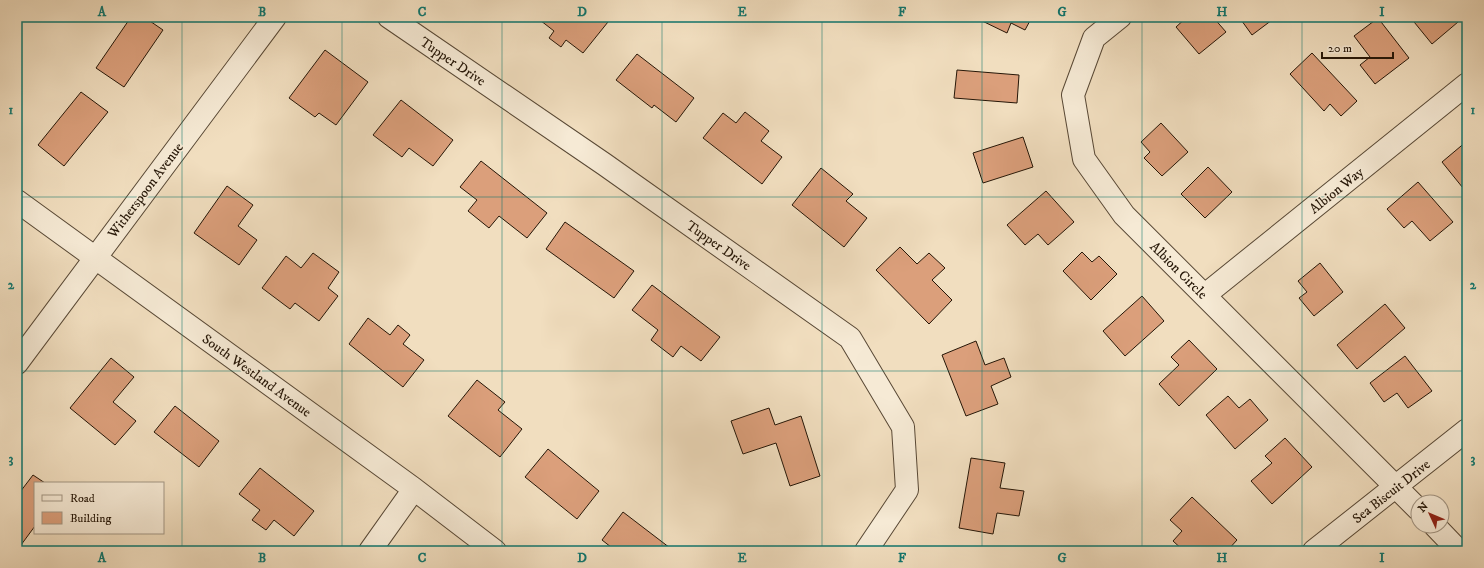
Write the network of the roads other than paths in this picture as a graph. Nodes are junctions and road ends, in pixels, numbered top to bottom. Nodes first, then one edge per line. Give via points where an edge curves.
1 (275, 17) edge
2 (389, 17) edge
3 (1120, 17) edge
4 (1467, 84) edge
5 (17, 201) edge
6 (94, 258) junction
7 (1205, 296) junction
8 (17, 363) edge
9 (1467, 430) edge
10 (1396, 487) junction
11 (414, 489) junction
12 (1410, 501) edge
13 (1445, 534) edge
14 (1461, 547) edge
15 (370, 551) edge
16 (495, 551) edge
17 (866, 551) edge
18 (1314, 551) edge

1 - 6 street, Witherspoon Avenue
2 - 17 street, Tupper Drive via 604,164 850,338 903,427 907,490
3 - 7 street, Albion Circle via 1094,38 1073,95 1084,159 1124,215
4 - 7 street, Albion Way
5 - 6 street, South Westland Avenue
6 - 8 street, Witherspoon Avenue
6 - 11 street, South Westland Avenue
7 - 10 street, Albion Circle
9 - 10 street, Sea Biscuit Drive
10 - 12 street, Albion Circle
10 - 18 street, Sea Biscuit Drive
11 - 15 street
11 - 16 street, South Westland Avenue
13 - 14 street

